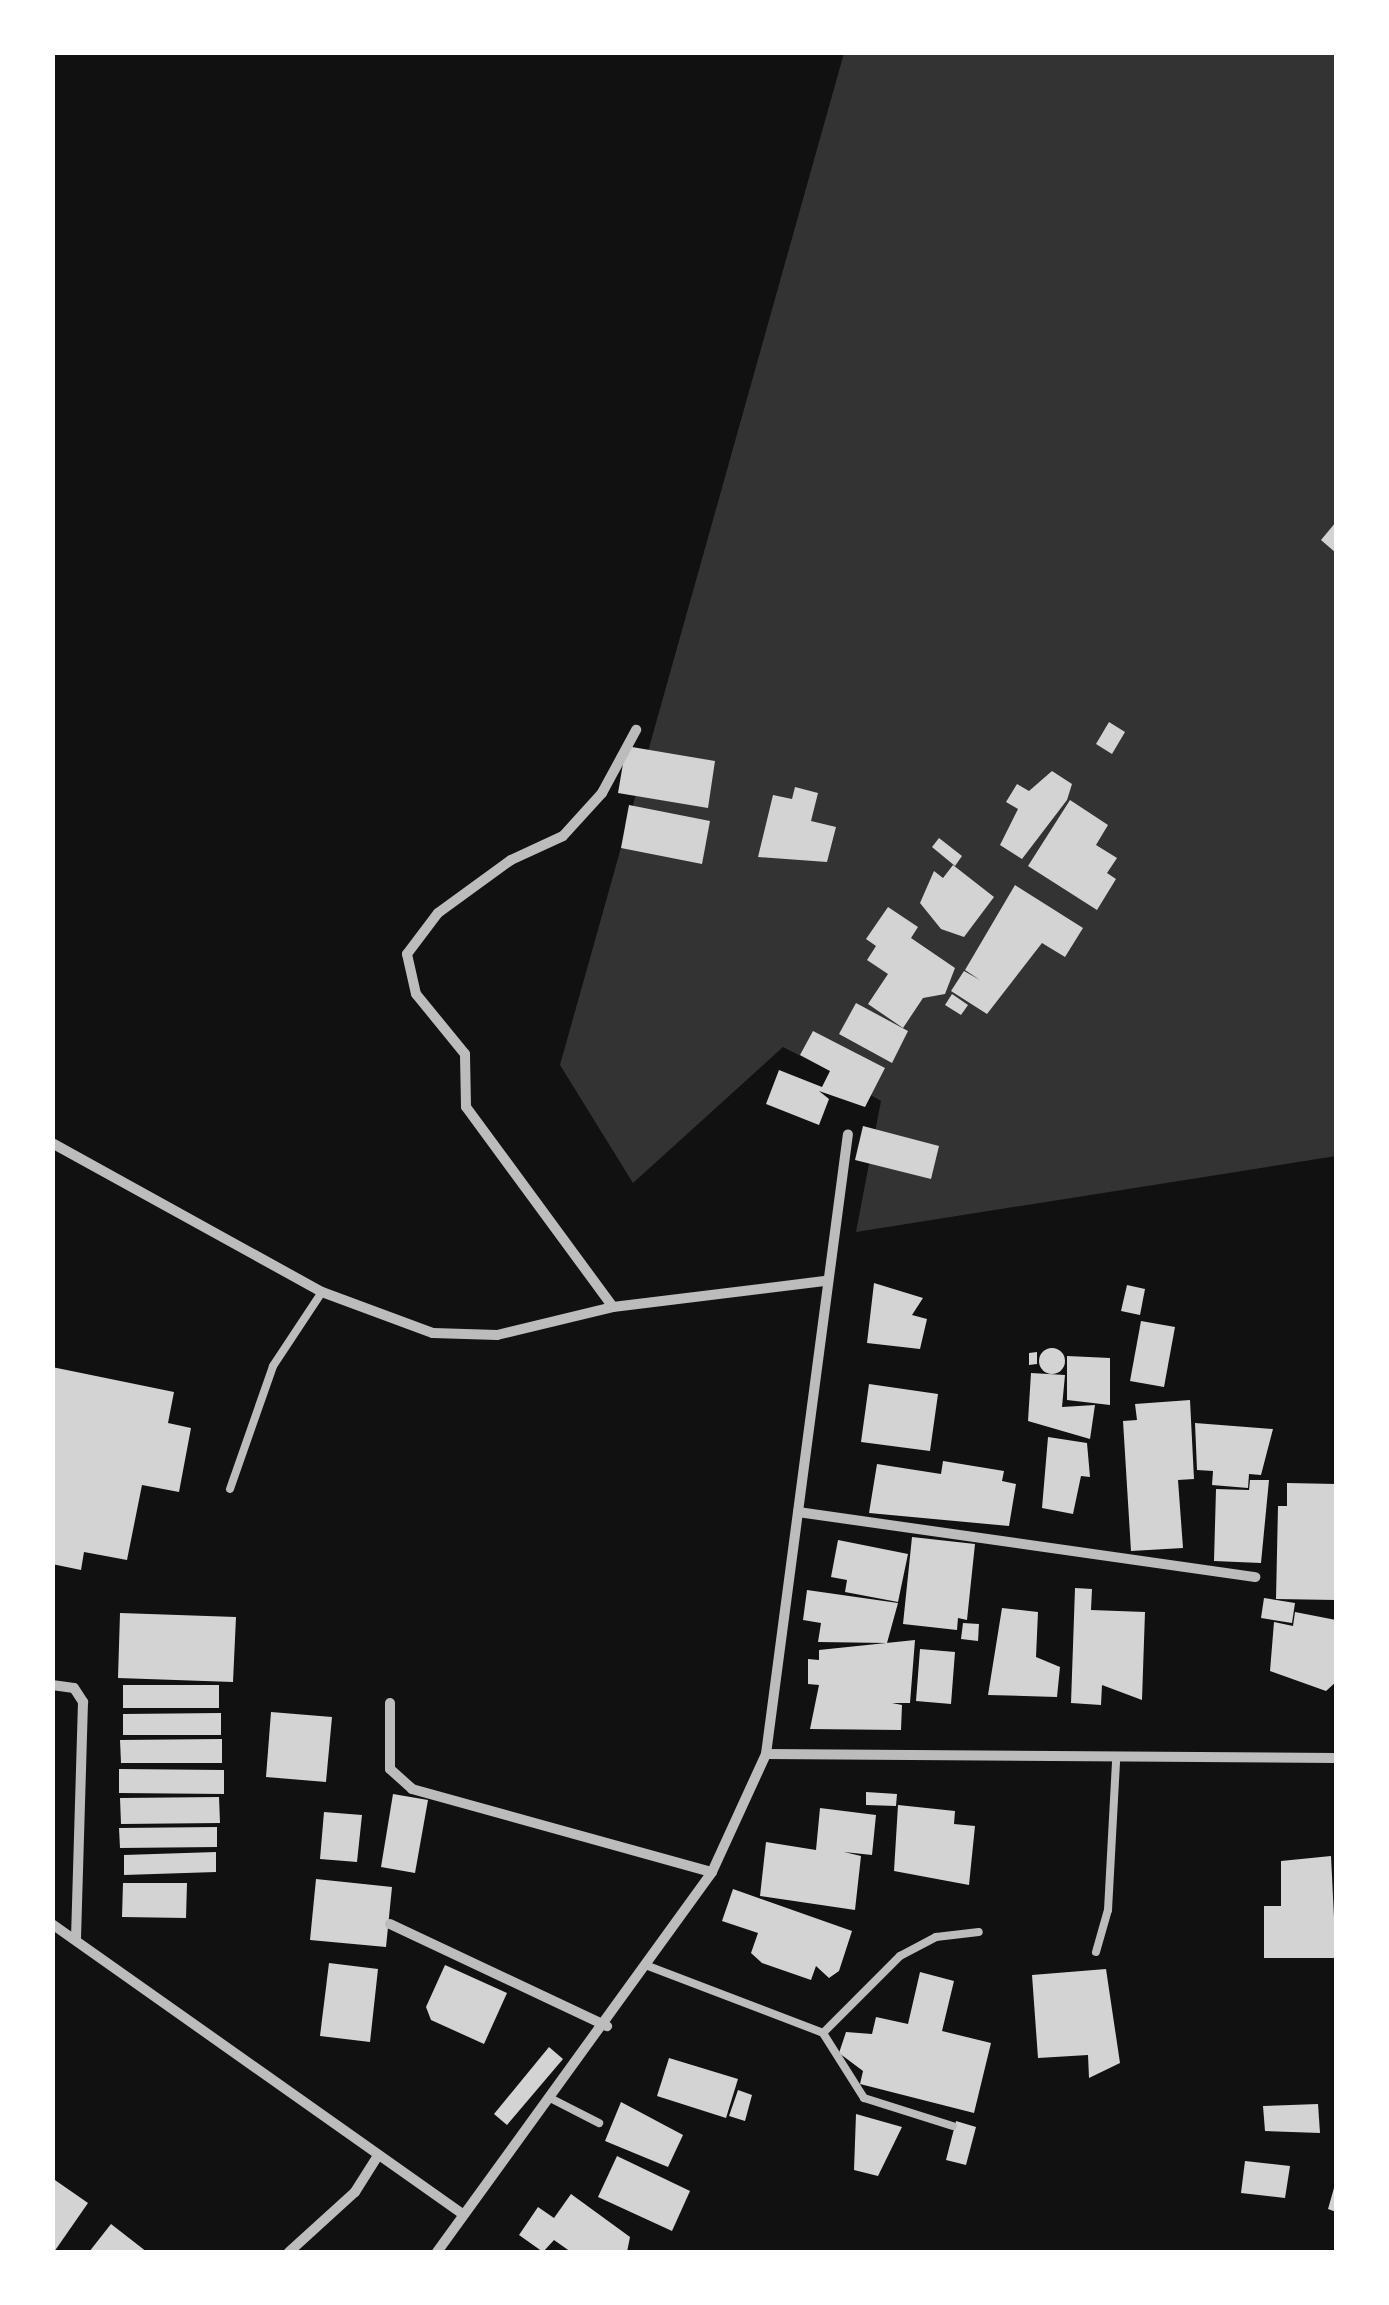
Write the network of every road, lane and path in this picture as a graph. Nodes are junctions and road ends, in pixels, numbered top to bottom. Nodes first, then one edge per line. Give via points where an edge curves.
1 (636, 730) dead end
2 (848, 1134) dead end
3 (52, 1143) edge
4 (826, 1281) junction
5 (322, 1292) junction
6 (614, 1307) junction
7 (230, 1490) dead end
8 (798, 1512) junction
9 (1254, 1577) dead end
10 (52, 1685) edge
11 (390, 1703) dead end
12 (766, 1754) junction
13 (1336, 1758) edge
14 (1116, 1760) junction
15 (712, 1872) junction
16 (52, 1924) edge
17 (390, 1924) dead end
18 (979, 1932) dead end
19 (76, 1940) junction
20 (1096, 1952) dead end
21 (648, 1966) junction
22 (607, 2026) junction
23 (823, 2033) junction
24 (552, 2099) junction
25 (599, 2124) dead end
26 (953, 2126) dead end
27 (377, 2156) junction
28 (464, 2215) junction
29 (289, 2252) edge
30 (437, 2252) edge

1 - 6 street via 602,793 563,836 511,860 438,913 406,954 416,994 465,1054 466,1107
2 - 4 street
3 - 5 street
4 - 6 street
4 - 8 street
5 - 6 street via 433,1333 497,1335
5 - 7 lane via 273,1366
8 - 9 street
8 - 12 street
10 - 19 street via 74,1688 83,1702
11 - 15 street via 390,1769 412,1789
12 - 14 street
12 - 15 street
13 - 14 street
14 - 20 lane via 1108,1910
15 - 21 street
16 - 19 street
17 - 22 street
18 - 23 lane via 936,1937 900,1956
19 - 27 street
21 - 22 street
21 - 23 lane
22 - 24 street
23 - 26 lane via 864,2098
24 - 25 lane
24 - 28 street
27 - 28 street
27 - 29 street via 355,2192
28 - 30 street

